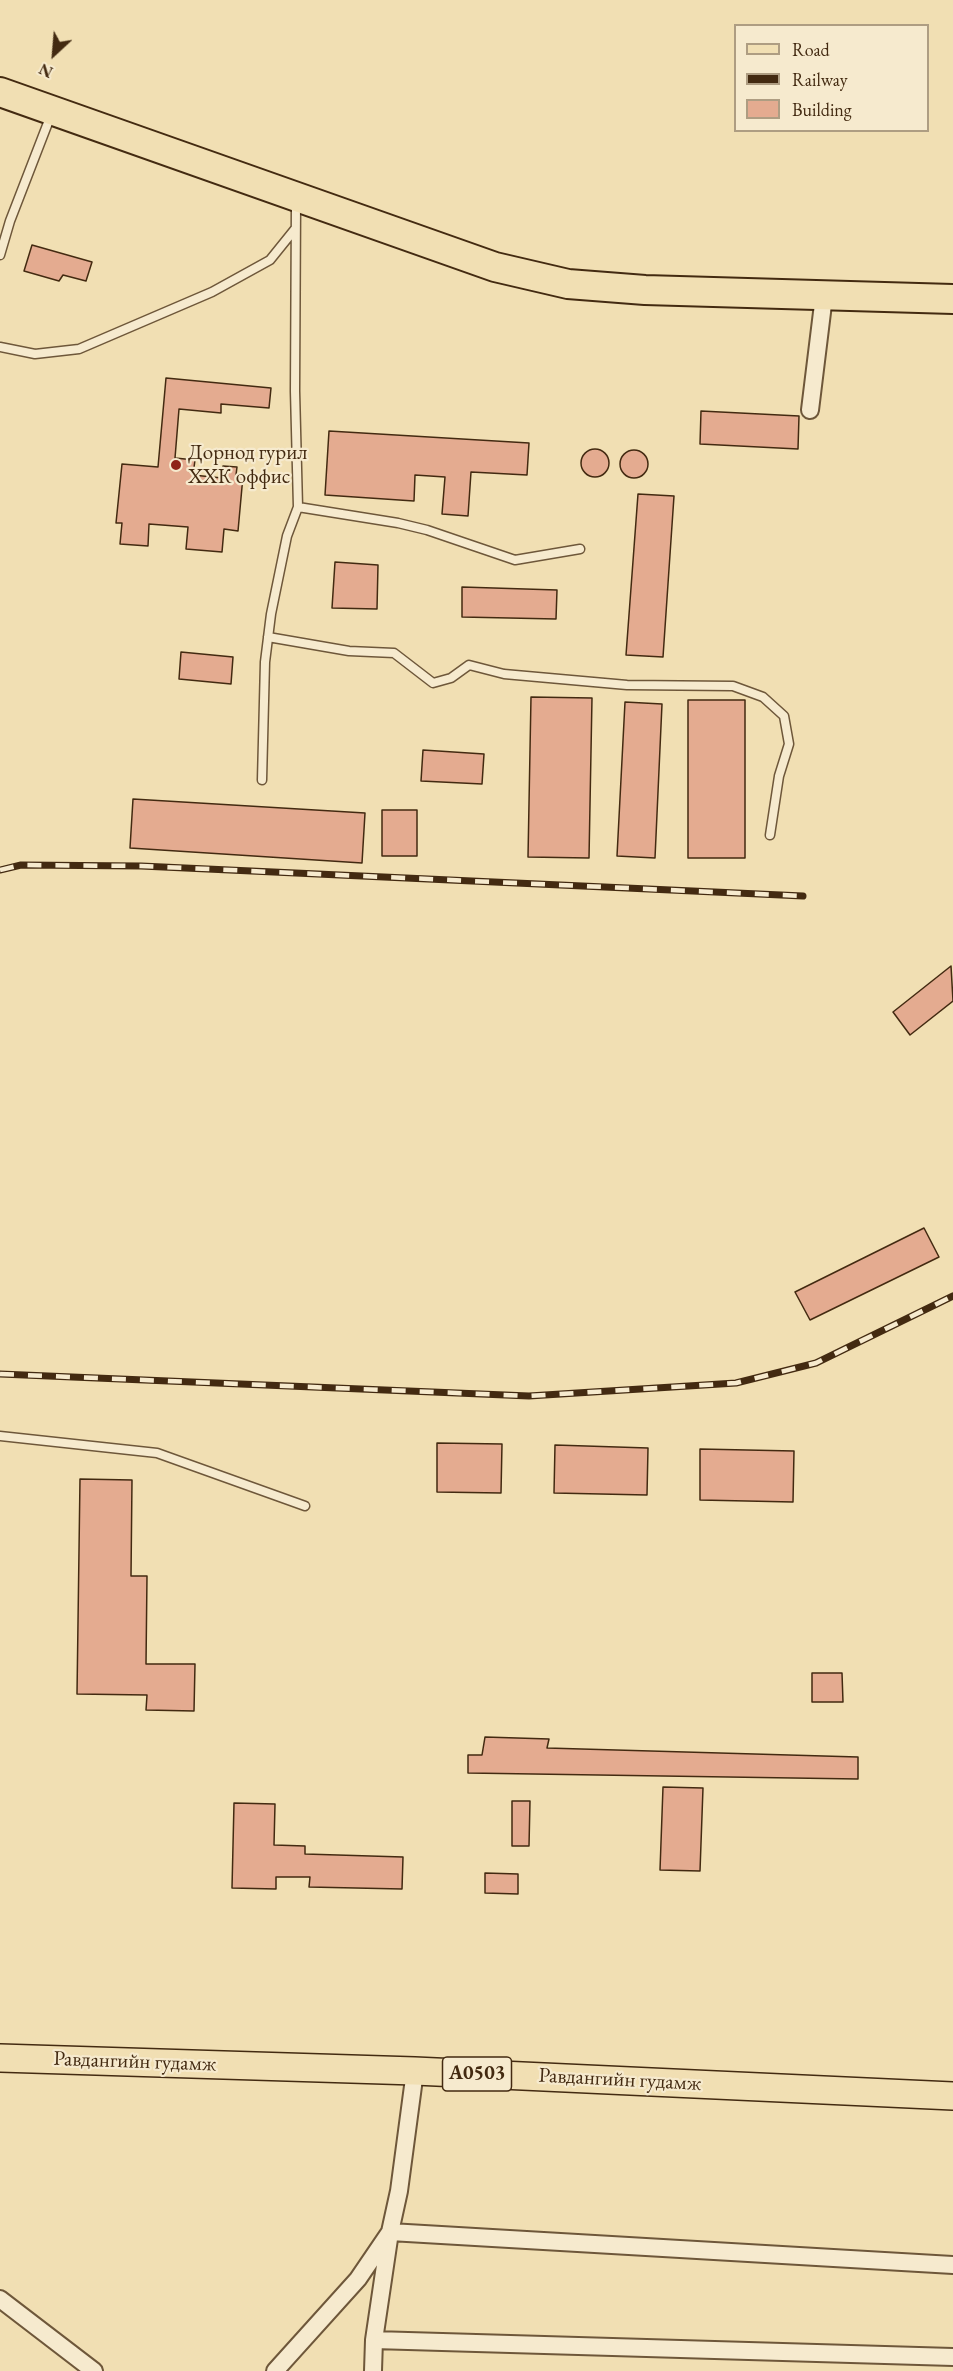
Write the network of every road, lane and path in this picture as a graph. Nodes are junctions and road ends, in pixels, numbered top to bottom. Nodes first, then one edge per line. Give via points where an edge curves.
1 (0, 92) edge
2 (52, 112) junction
3 (296, 196) junction
4 (295, 228) junction
5 (0, 255) edge
6 (824, 296) junction
7 (953, 299) edge
8 (0, 348) edge
9 (810, 410) dead end
10 (298, 507) junction
11 (580, 549) dead end
12 (268, 637) junction
13 (262, 780) dead end
14 (770, 836) dead end
15 (0, 1436) edge
16 (305, 1506) dead end
17 (0, 2058) edge
18 (415, 2071) junction
19 (953, 2096) edge
20 (390, 2232) junction
21 (953, 2265) edge
22 (0, 2299) edge
23 (374, 2340) junction
24 (953, 2356) edge
25 (94, 2371) edge
26 (275, 2371) edge
27 (373, 2371) edge

1 - 2 highway
2 - 3 highway
2 - 5 lane
3 - 4 lane
3 - 6 highway via 495,267 568,284
4 - 8 lane via 270,260 212,292 79,349 35,354
4 - 10 lane
6 - 7 highway
6 - 9 street
10 - 11 lane via 427,530 515,560
10 - 12 lane via 287,536
12 - 13 lane
12 - 14 lane via 349,651 394,653 433,683 451,678 469,665 504,674 627,685 733,686 763,697 784,716 789,744 779,776
15 - 16 lane via 157,1453
17 - 18 main road, Равдангийн гудамж / A0503
18 - 19 main road, Равдангийн гудамж / A0503
18 - 20 street
20 - 21 street
20 - 23 street
20 - 26 street via 357,2279
22 - 25 street
23 - 24 street
23 - 27 street

